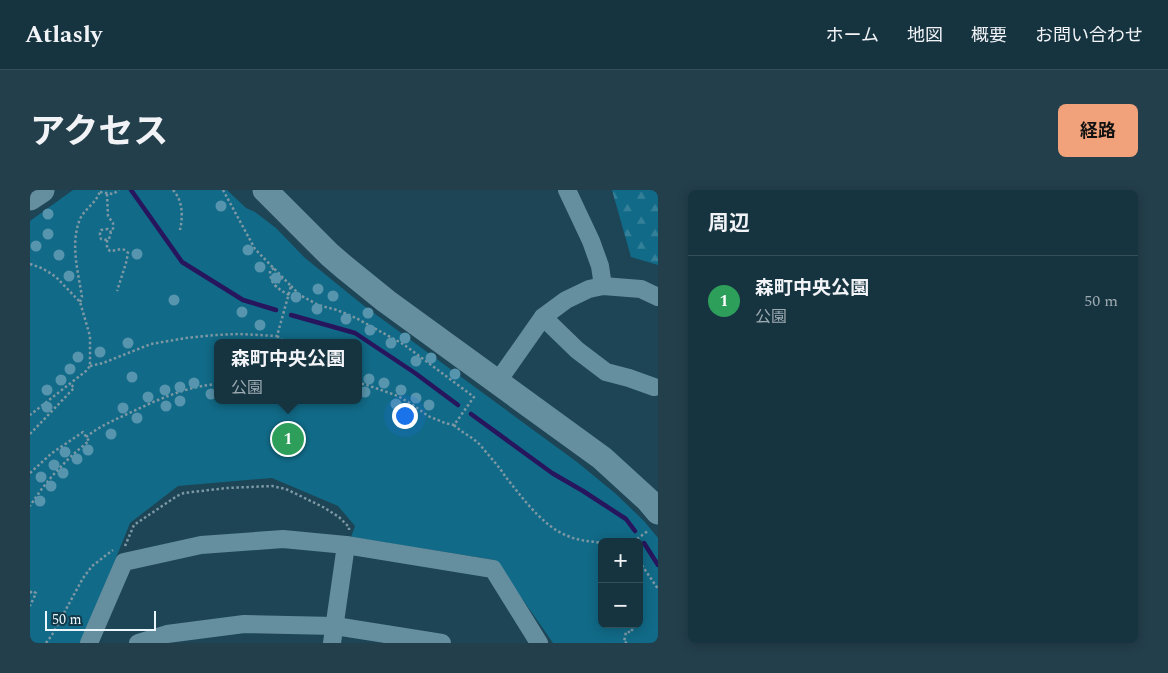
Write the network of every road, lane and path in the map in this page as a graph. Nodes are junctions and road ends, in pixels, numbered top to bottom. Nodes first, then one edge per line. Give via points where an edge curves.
1 (42, 190) edge
2 (119, 190) edge
3 (173, 190) edge
4 (223, 190) edge
5 (265, 190) edge
6 (566, 190) edge
7 (100, 191) edge
8 (107, 194) junction
9 (30, 198) edge
10 (180, 230) dead end
11 (111, 232) junction
12 (107, 240) junction
13 (30, 264) edge
14 (274, 268) junction
15 (283, 278) junction
16 (291, 286) junction
17 (603, 286) junction
18 (276, 287) junction
19 (117, 291) dead end
20 (289, 295) junction
21 (658, 296) edge
22 (80, 302) junction
23 (543, 317) junction
24 (277, 336) junction
25 (281, 339) edge
26 (90, 366) junction
27 (498, 382) junction
28 (71, 384) junction
29 (362, 384) edge
30 (214, 385) edge
31 (657, 387) edge
32 (30, 415) edge
33 (454, 425) junction
34 (30, 434) edge
35 (86, 437) junction
36 (30, 473) edge
37 (30, 506) edge
38 (654, 520) edge
39 (637, 538) edge
40 (125, 543) junction
41 (598, 543) edge
42 (346, 545) junction
43 (121, 551) junction
44 (643, 567) edge
45 (658, 589) edge
46 (30, 593) edge
47 (30, 606) edge
48 (632, 628) edge
49 (333, 634) edge
50 (46, 643) edge
51 (89, 643) edge
52 (138, 643) edge
53 (442, 643) edge
54 (539, 643) edge
55 (627, 643) edge

1 - 9 street
2 - 8 path
3 - 10 path via 181,204 183,219
4 - 14 path via 255,249
5 - 27 street via 337,261 386,301
6 - 17 street via 591,241
7 - 8 path
7 - 22 path via 81,218 74,242
8 - 11 path via 108,216 114,226
11 - 12 path
11 - 12 path via 108,228 101,230 101,239
12 - 19 path via 110,251 121,249 128,253
13 - 22 path via 56,277
14 - 15 path
14 - 18 path via 270,271 270,278
15 - 16 path
15 - 18 path
16 - 20 path
16 - 33 path via 318,305 356,318 403,344 474,397
17 - 21 street via 640,289
17 - 23 street via 588,289 566,300
18 - 20 path
20 - 24 path
22 - 26 path via 90,336
23 - 27 street
23 - 31 street via 606,372
24 - 25 path
24 - 26 path via 239,334 186,338 151,344
26 - 28 path
27 - 38 street via 602,458 648,500
28 - 32 path
28 - 34 path via 74,388
29 - 33 path via 398,396 428,416
30 - 35 path via 156,400
33 - 41 path via 479,444 516,491 550,526 566,536
35 - 36 path via 83,432
35 - 37 path via 88,441 56,471
38 - 39 path
40 - 42 path via 134,525 184,493 272,486 286,489 339,517 349,527
40 - 43 path
40 - 43 path via 123,555
42 - 43 street via 283,540
42 - 49 street
42 - 54 street via 493,569
43 - 50 path via 108,553 92,566
43 - 51 street
44 - 45 path
46 - 47 path via 32,590 36,593
48 - 55 path via 632,632 626,632 624,642
49 - 52 street via 244,624 167,634
49 - 53 street

